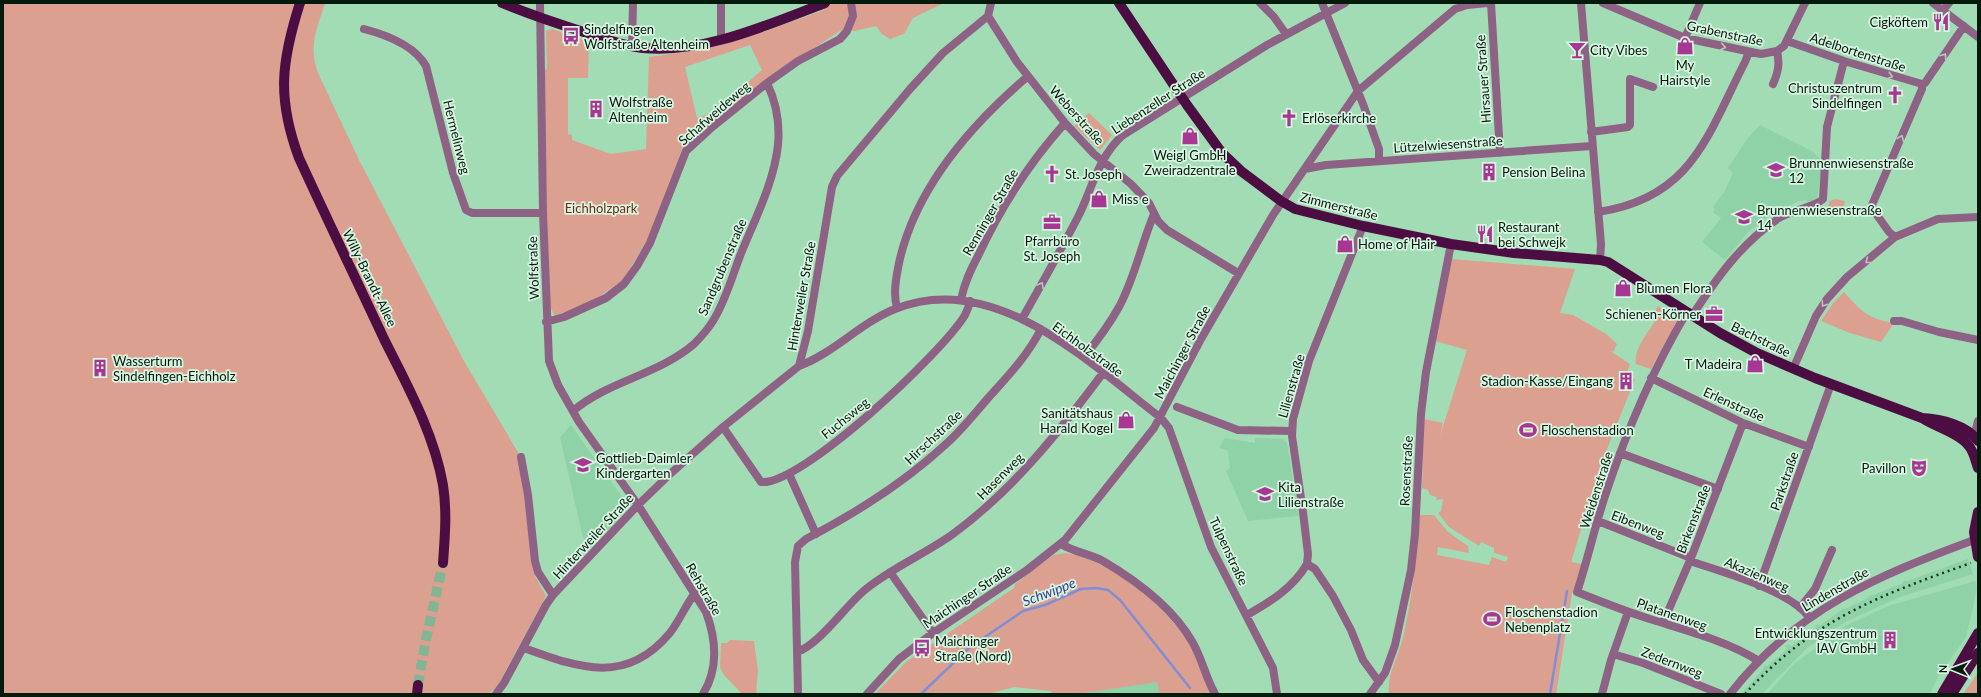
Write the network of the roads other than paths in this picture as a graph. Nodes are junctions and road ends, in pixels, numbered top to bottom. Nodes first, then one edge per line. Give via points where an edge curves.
1 (300, 3) edge
2 (502, 3) edge
3 (540, 3) edge
4 (633, 3) edge
5 (721, 3) edge
6 (822, 3) edge
7 (851, 3) edge
8 (991, 3) edge
9 (1119, 3) edge
10 (1260, 3) edge
11 (1322, 3) edge
12 (1345, 3) edge
13 (1489, 3) edge
14 (1581, 3) edge
15 (1603, 3) edge
16 (1700, 3) edge
17 (1805, 3) edge
18 (1933, 3) edge
19 (1949, 3) edge
20 (1475, 4) edge
21 (1943, 10) junction
22 (1326, 12) junction
23 (988, 16) junction
24 (540, 17) junction
25 (1964, 26) junction
26 (364, 30) dead end
27 (1286, 34) junction
28 (1978, 37) edge
29 (1684, 38) junction
30 (721, 40) junction
31 (1787, 41) junction
32 (632, 46) junction
33 (1777, 51) junction
34 (1749, 52) junction
35 (1844, 61) junction
36 (1027, 77) junction
37 (767, 83) junction
38 (1773, 84) dead end
39 (1922, 84) junction
40 (1653, 87) dead end
41 (1358, 91) junction
42 (1182, 98) junction
43 (1064, 123) junction
44 (1591, 132) junction
45 (1592, 146) junction
46 (1500, 153) junction
47 (1103, 160) junction
48 (1379, 161) junction
49 (1306, 169) junction
50 (1281, 202) junction
51 (1598, 212) junction
52 (543, 213) junction
53 (1154, 214) junction
54 (1978, 216) edge
55 (1363, 226) junction
56 (1895, 237) junction
57 (1451, 244) junction
58 (1600, 260) junction
59 (1238, 273) junction
60 (961, 300) junction
61 (970, 301) junction
62 (897, 308) junction
63 (1690, 314) junction
64 (1022, 319) junction
65 (1894, 321) dead end
66 (546, 322) junction
67 (1041, 330) junction
68 (1978, 340) edge
69 (1084, 357) junction
70 (799, 366) junction
71 (1793, 369) junction
72 (1103, 373) junction
73 (1651, 378) junction
74 (1831, 384) junction
75 (1177, 407) dead end
76 (573, 411) junction
77 (1161, 418) junction
78 (1978, 421) edge
79 (1743, 423) junction
80 (724, 427) junction
81 (1291, 431) junction
82 (1973, 440) edge
83 (1809, 447) junction
84 (1620, 454) junction
85 (521, 457) dead end
86 (1978, 468) edge
87 (789, 474) junction
88 (1718, 489) junction
89 (638, 505) junction
90 (1978, 512) edge
91 (1598, 521) junction
92 (816, 534) junction
93 (1974, 540) junction
94 (1061, 544) junction
95 (1832, 550) dead end
96 (1978, 557) edge
97 (1691, 559) junction
98 (443, 563) tunnel mouth
99 (1307, 564) junction
100 (890, 572) junction
101 (1759, 586) junction
102 (1577, 592) joint
103 (695, 593) junction
104 (553, 595) junction
105 (1800, 608) junction
106 (1628, 612) junction
107 (1247, 616) junction
108 (1809, 617) junction
109 (1663, 623) junction
110 (933, 633) junction
111 (1978, 633) edge
112 (524, 648) junction
113 (797, 652) junction
114 (1978, 653) edge
115 (1613, 654) junction
116 (1759, 661) junction
117 (1379, 682) junction
118 (496, 694) edge
119 (704, 694) edge
120 (798, 694) edge
121 (867, 694) edge
122 (1215, 694) edge
123 (1277, 694) edge
124 (1370, 694) edge
125 (1602, 694) edge
126 (1721, 694) edge
127 (1730, 694) edge
128 (1942, 694) edge
129 (1952, 694) edge

1 - 98 main road, Willy-Brandt-Allee via 284,64 287,122 299,158 430,437 438,462 446,506
2 - 24 main road
3 - 24 street, Wolfstraße
4 - 32 street
5 - 30 street
6 - 30 main road
7 - 37 street, Schafweideweg via 853,16 847,31 840,39 798,61
8 - 23 street
9 - 42 main road, Zimmerstraße
10 - 27 street
11 - 22 street
12 - 22 street, Liebenzeller Straße
13 - 20 street, Maichinger Straße
13 - 46 street, Hirsauer Straße
14 - 44 street
15 - 29 street, Grabenstraße
16 - 29 street
17 - 31 street, Grabenstraße
18 - 21 street
19 - 21 street
20 - 41 street, Maichinger Straße via 1461,6 1450,14
21 - 25 street
22 - 27 street, Liebenzeller Straße
22 - 41 street
23 - 36 street, Weberstraße
23 - 70 street, Hinterweiler Straße via 943,53 837,176 832,188 808,331
24 - 32 main road
24 - 52 street, Wolfstraße
25 - 28 street
39 -> 25 street via 1926,83
26 - 52 street, Hermelinweg via 407,46 420,56 426,66 453,173 466,210 472,213
27 - 42 street, Liebenzeller Straße
29 -> 34 street, Grabenstraße
30 - 32 main road via 679,48
31 - 33 street, Grabenstraße
31 - 35 street, Adelbortenstraße
33 - 34 street, Grabenstraße via 1768,54
33 - 38 street, Grabenstraße via 1778,71
34 - 51 street via 1699,152 1681,174 1636,203
35 -> 39 street, Adelbortenstraße
35 - 63 street, Weidenstraße via 1827,127 1824,194 1821,202 1785,214 1755,236 1737,254
36 - 43 street, Weberstraße
36 - 62 street via 1003,97 972,131 936,178 918,208 902,251 895,292
37 - 66 street, Schafweideweg via 710,128 686,151 650,243 624,284 606,298 564,317
37 - 76 street, Sandgrubenstraße via 777,116 779,140 775,161 768,187 714,320 693,344 667,363 609,389
56 -> 39 street via 1872,205
40 - 44 street via 1630,79 1630,125
41 - 48 street via 1379,149
41 - 49 street, Maichinger Straße
42 - 47 street, Liebenzeller Straße via 1123,135 1114,143
42 - 50 main road, Zimmerstraße via 1222,153
43 - 47 street, Weberstraße
43 - 60 street, Renninger Straße via 1014,190 988,235 966,281
44 - 45 street
45 - 46 street, Lützelwiesenstraße
45 - 51 street
46 - 48 street, Lützelwiesenstraße
47 - 53 street, Weberstraße via 1132,184 1149,203
64 -> 47 street, Liebenzeller Straße via 1073,226
48 - 49 street, Lützelwiesenstraße
49 - 50 street, Maichinger Straße
50 - 55 main road, Zimmerstraße via 1295,209
50 - 59 street, Maichinger Straße
51 - 58 street
52 - 66 street, Wolfstraße
53 - 59 street, Weberstraße via 1167,230
53 - 69 street via 1120,306
54 - 56 street via 1938,219
55 - 57 main road, Zimmerstraße
55 - 81 street, Lilienstraße via 1309,361 1295,406
56 -> 71 street via 1847,277 1827,299 1810,328
57 - 58 main road, Zimmerstraße via 1514,254
57 - 117 street, Rosenstraße via 1426,372 1411,570 1398,634 1387,668
58 - 63 main road, Bachstraße via 1616,266
59 - 77 street, Maichinger Straße
60 - 61 street, Eichholzstraße
60 - 62 street, Eichholzstraße via 926,300
61 - 64 street, Eichholzstraße
61 - 87 street, Fuchsweg via 965,315 944,343 904,384 854,427
62 - 70 street, Eichholzstraße via 873,320 814,361
63 - 71 main road, Bachstraße via 1755,352
63 - 73 street, Weidenstraße
64 - 67 street, Eichholzstraße
65 - 68 street
66 - 76 street, Wolfstraße via 548,361
67 - 69 street, Eichholzstraße
67 - 92 street, Hirschstraße via 1008,377 948,443 904,479
69 - 72 street, Eichholzstraße
70 - 80 street, Hinterweiler Straße
71 - 74 main road, Bachstraße
72 - 77 street, Eichholzstraße
72 - 100 street, Hasenweg via 1039,453 993,502 952,534
73 - 79 street, Erlenstraße
73 - 84 street, Weidenstraße
74 - 82 main road, Bachstraße via 1922,418 1935,418 1969,431
74 - 83 street, Parkstraße
75 - 81 street via 1238,430
76 - 89 street, Wolfstraße
77 - 94 street, Maichinger Straße via 1105,492
77 - 107 street, Tulpenstraße via 1172,435 1211,547
78 - 82 street
79 - 83 street, Erlenstraße
79 - 88 street, Birkenstraße
80 - 87 street, Fuchsweg via 761,482
80 - 89 street, Hinterweiler Straße
81 - 99 street, Lilienstraße via 1303,512
82 - 86 main road
83 - 101 street, Parkstraße
84 - 88 street
84 - 91 street, Weidenstraße
85 - 104 street, Hinterweiler Straße via 536,561 543,581
87 - 92 street
88 - 97 street, Birkenstraße
89 - 103 street, Rehstraße
89 - 104 street, Hinterweiler Straße
90 - 93 main road
91 - 97 street, Eibenweg
91 - 102 street, Weidenstraße
92 - 113 street, Hirschstraße via 801,543 795,554
93 - 96 main road
93 - 108 street, Lindenstraße via 1880,577
94 - 110 street, Maichinger Straße
94 - 122 street via 1102,561 1160,603 1179,623 1192,642
95 - 105 street via 1815,589
97 - 101 street, Akazienweg
97 - 109 street, Birkenstraße
99 - 107 street via 1287,589
99 - 117 street via 1315,569 1333,596 1363,660
100 - 110 street
100 - 113 street, Hasenweg via 854,599 810,646
101 - 105 street, Akazienweg via 1782,596
102 - 106 street, Platanenweg
103 - 112 street via 670,634 640,657 621,665 605,668 581,667
103 - 119 street, Rehstraße via 706,612 713,631 715,647 711,675
104 - 112 street, Hinterweiler Straße
105 - 108 street, Akazienweg
106 - 109 street, Platanenweg
106 - 115 street
107 - 123 street, Tulpenstraße via 1273,668
108 - 116 street, Lindenstraße
109 - 116 street, Platanenweg via 1704,637
110 - 121 street, Maichinger Straße via 899,659
111 - 128 main road
112 - 118 street, Hinterweiler Straße
113 - 120 street, Hirschstraße
114 - 129 main road
115 - 125 street
115 - 126 street, Zedernweg
116 - 127 street, Lindenstraße
117 - 124 street, Rosenstraße

